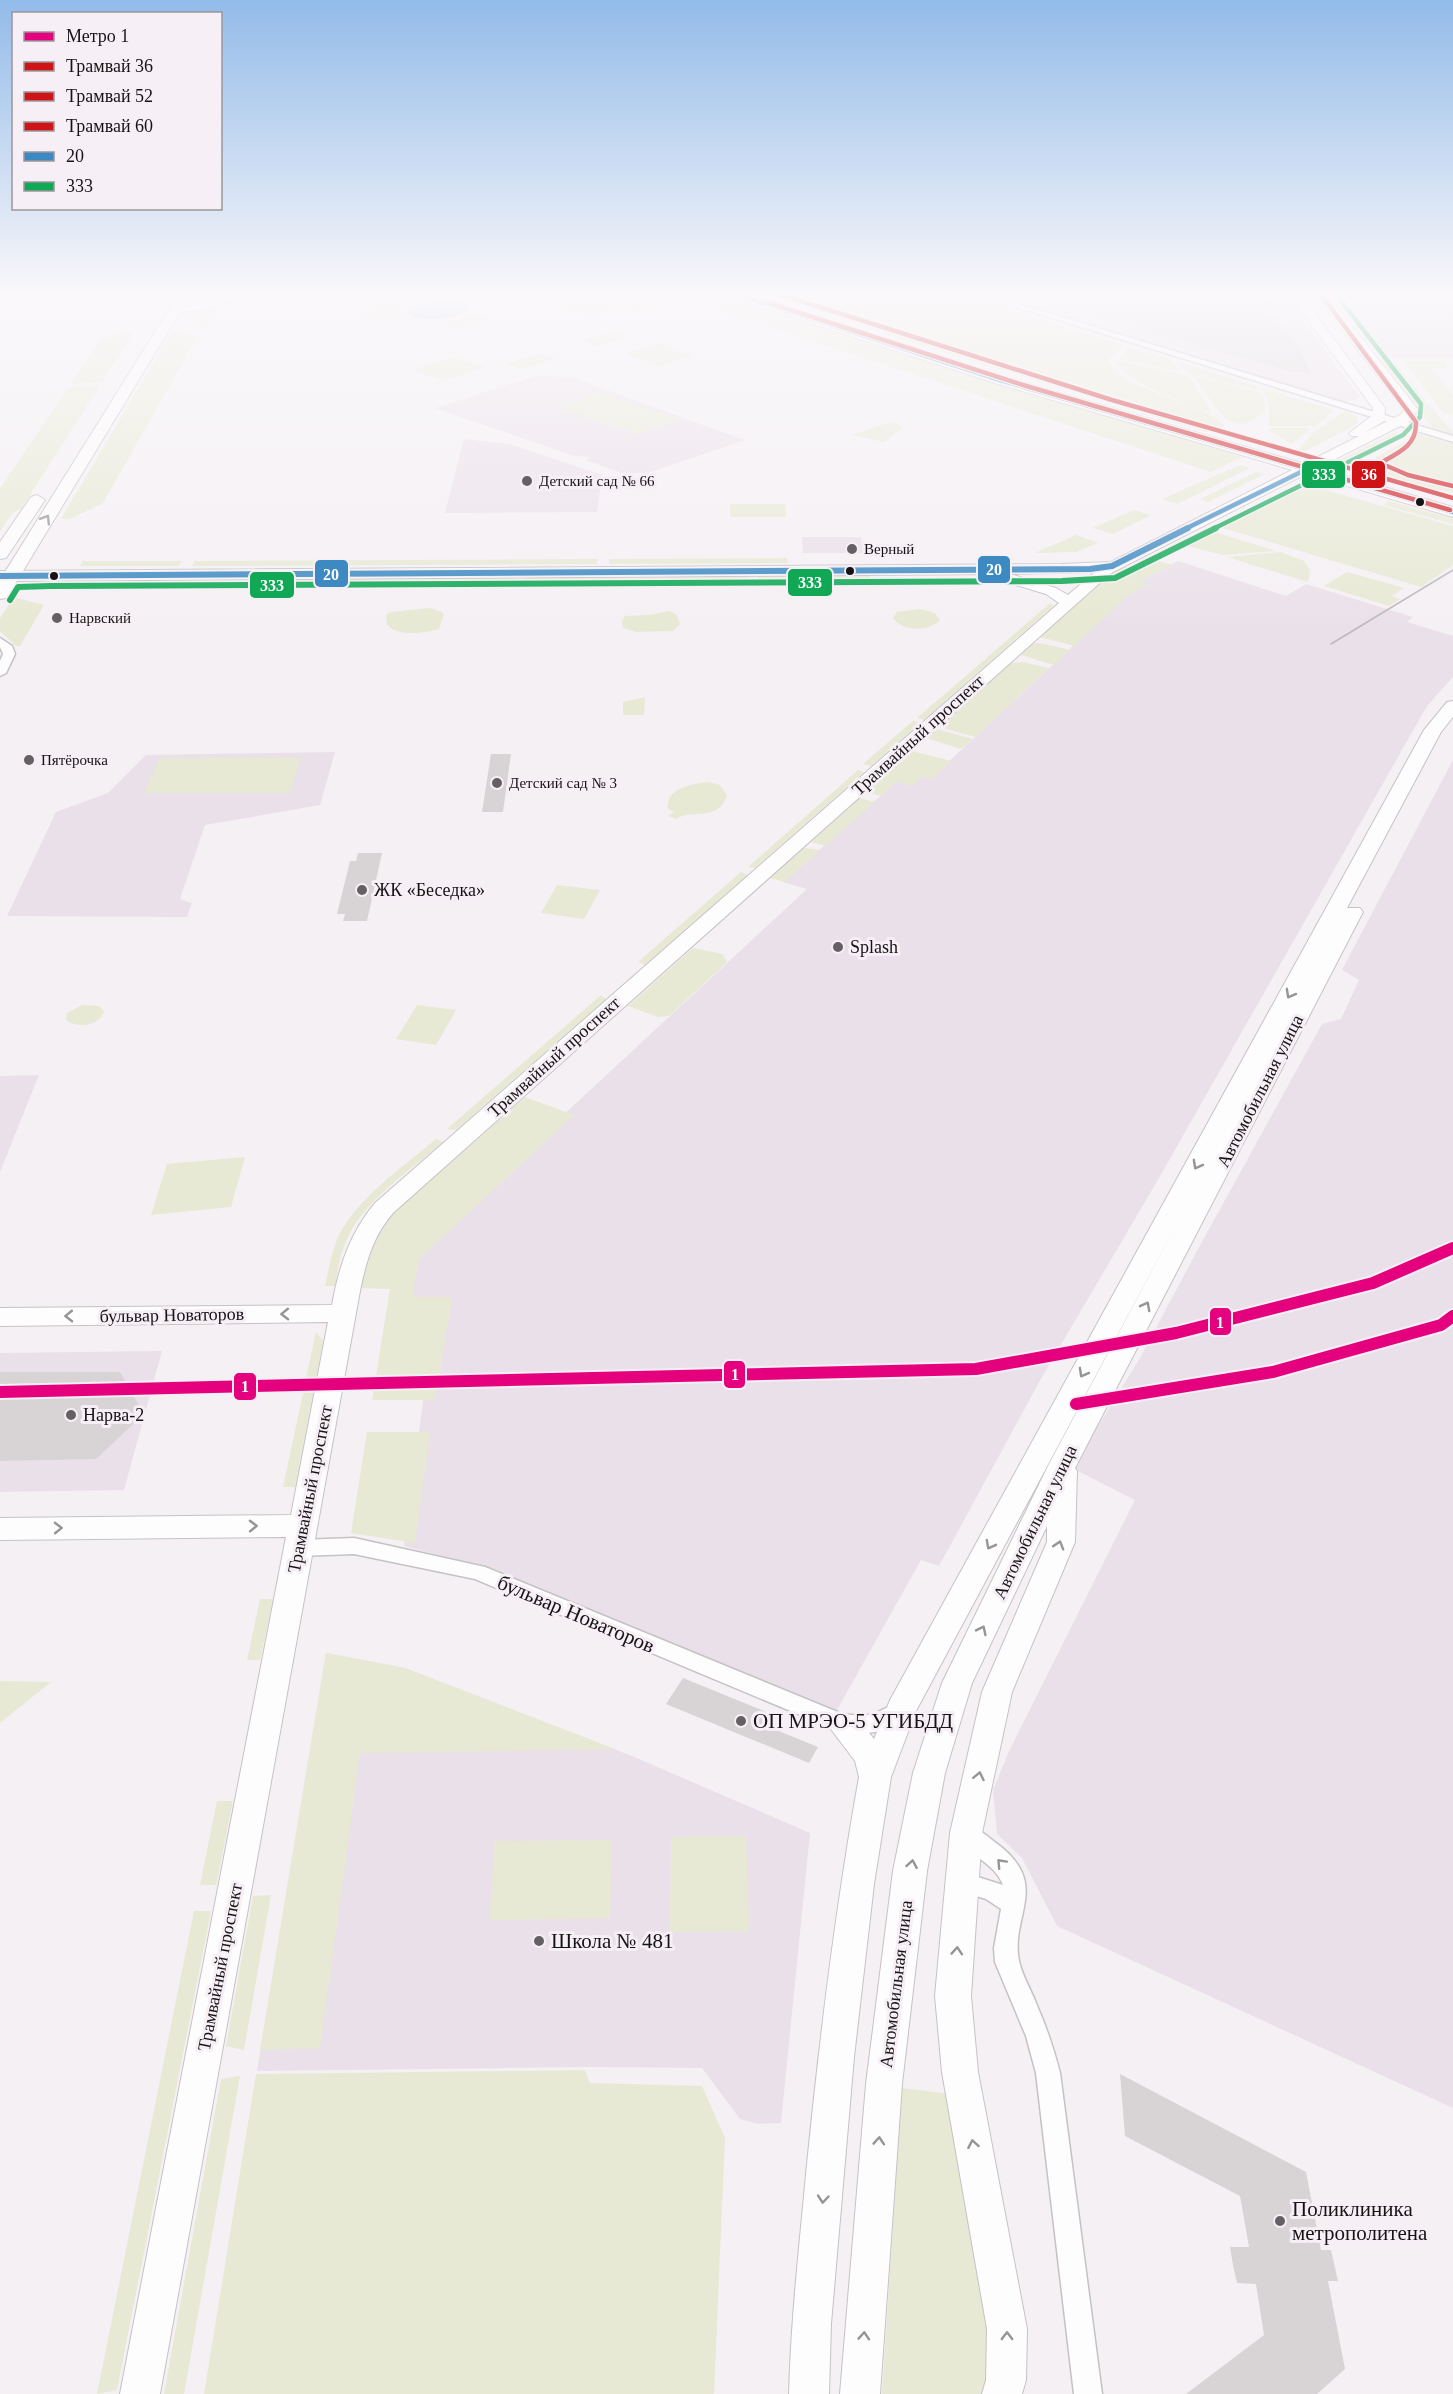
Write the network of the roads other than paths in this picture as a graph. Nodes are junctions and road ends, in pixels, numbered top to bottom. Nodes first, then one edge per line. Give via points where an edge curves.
1 (115, 404) edge
2 (1089, 404) edge
3 (1099, 404) edge
4 (1333, 404) edge
5 (1376, 404) edge
6 (1406, 404) edge
7 (1379, 418) junction
8 (1398, 424) junction
9 (1453, 440) edge
10 (1301, 466) junction
11 (44, 490) dead end
12 (1453, 505) edge
13 (1453, 512) edge
14 (0, 554) edge
15 (1112, 566) junction
16 (1093, 567) junction
17 (978, 570) junction
18 (7, 572) edge
19 (0, 594) edge
20 (1068, 602) junction
21 (0, 641) edge
22 (0, 672) edge
23 (1453, 706) edge
24 (1453, 728) edge
25 (343, 1313) junction
26 (0, 1317) edge
27 (1063, 1464) junction
28 (0, 1529) edge
29 (301, 1537) junction
30 (901, 1709) junction
31 (843, 1724) junction
32 (875, 1777) junction
33 (966, 1833) junction
34 (962, 1882) junction
35 (1012, 1904) junction
36 (811, 2324) junction
37 (140, 2394) edge
38 (809, 2394) edge
39 (822, 2394) edge
40 (860, 2394) edge
41 (1002, 2394) edge
42 (1088, 2394) edge

18 -> 1 main road
2 - 10 main road
3 - 10 main road
4 - 7 street
5 - 7 main road
6 - 8 main road via 1411,410
7 - 8 street
7 - 10 main road
8 - 9 street
8 - 10 main road
10 - 12 main road
10 - 13 main road
10 - 15 main road, Трамвайный проспект
10 - 16 main road, Трамвайный проспект
11 - 14 main road
15 - 16 main road
15 - 20 main road, Трамвайный проспект
16 - 17 main road
16 - 18 main road
16 - 20 main road, Трамвайный проспект
17 - 18 main road
17 - 20 main road via 1051,591
18 - 19 main road
20 - 25 main road, Трамвайный проспект via 384,1208 354,1255
21 - 22 street via 9,654
23 -> 30 main road, Автомобильная улица via 1433,730
27 -> 24 main road, Автомобильная улица
25 -> 26 main road, бульвар Новаторов
25 - 29 main road, Трамвайный проспект
33 -> 27 main road via 997,1692 1061,1542
40 -> 27 main road, Автомобильная улица via 884,2084 910,1871 929,1773 957,1683
28 -> 29 main road, бульвар Новаторов
29 - 31 street, бульвар Новаторов via 478,1572
29 - 37 main road, Трамвайный проспект
30 - 31 street via 883,1722 868,1726
30 - 32 main road, Автомобильная улица
31 - 32 main road via 869,1756
32 -> 36 main road, Автомобильная улица via 857,1884 836,2057
33 - 34 main road
35 -> 33 street via 1016,1889 1009,1871
34 - 35 street via 993,1891
41 -> 34 main road via 1007,2329 960,2072 953,1996
35 - 42 street via 1007,1962 1038,2036 1048,2073
36 - 38 main road
36 - 39 main road

